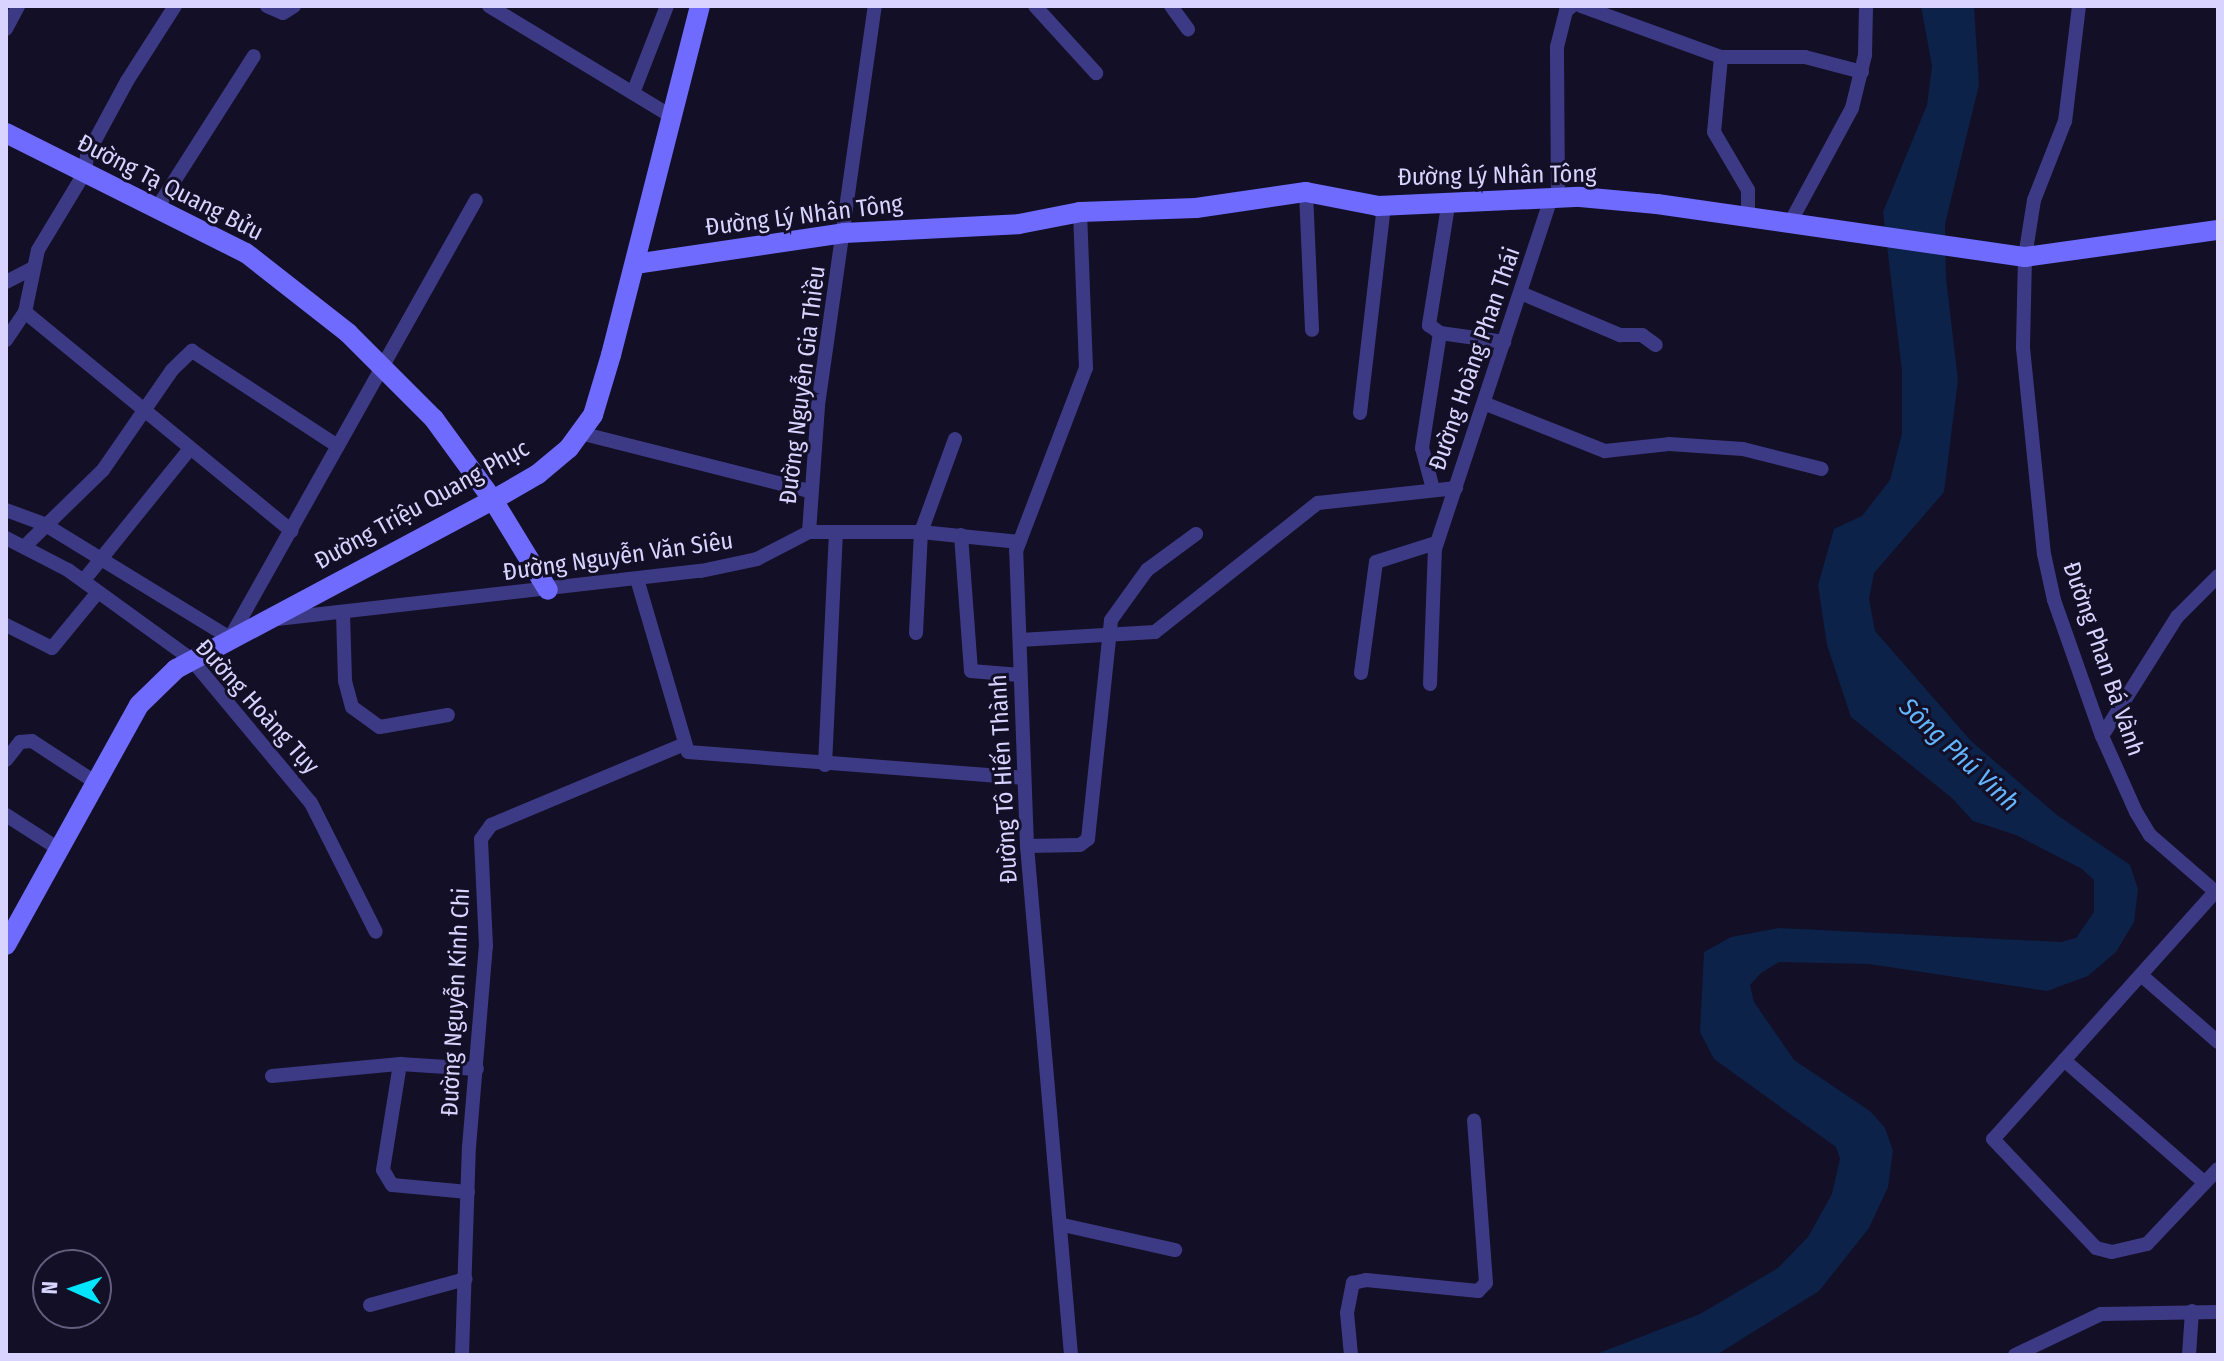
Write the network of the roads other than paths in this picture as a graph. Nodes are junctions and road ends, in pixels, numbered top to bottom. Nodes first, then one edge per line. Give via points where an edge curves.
1 (18, 6) edge
2 (175, 6) edge
3 (267, 6) edge
4 (294, 6) edge
5 (489, 6) edge
6 (667, 6) edge
7 (700, 6) edge
8 (875, 6) edge
9 (1035, 6) edge
10 (1171, 6) edge
11 (1572, 6) edge
12 (1581, 6) edge
13 (1866, 6) edge
14 (2079, 6) edge
15 (6, 29) edge
16 (1188, 29) dead end
17 (254, 56) dead end
18 (1721, 57) junction
19 (1862, 72) junction
20 (1096, 73) dead end
21 (633, 93) junction
22 (672, 117) junction
23 (6, 133) edge
24 (85, 172) junction
25 (1306, 192) junction
26 (1554, 198) junction
27 (476, 200) dead end
28 (1384, 204) junction
29 (1448, 206) junction
30 (157, 208) junction
31 (1080, 212) junction
32 (1748, 217) junction
33 (1791, 221) junction
34 (2218, 230) edge
35 (844, 233) junction
36 (2025, 257) junction
37 (635, 264) junction
38 (32, 269) junction
39 (6, 282) edge
40 (1521, 293) junction
41 (25, 312) junction
42 (1312, 330) dead end
43 (1440, 333) junction
44 (6, 340) edge
45 (1504, 342) junction
46 (1656, 345) dead end
47 (381, 366) junction
48 (1486, 404) junction
49 (1360, 413) dead end
50 (143, 414) junction
51 (580, 433) junction
52 (955, 439) dead end
53 (338, 446) junction
54 (188, 451) junction
55 (1822, 469) dead end
56 (1456, 488) junction
57 (1433, 489) junction
58 (810, 491) junction
59 (493, 500) junction
60 (6, 510) edge
61 (44, 524) junction
62 (292, 531) junction
63 (809, 532) junction
64 (836, 532) junction
65 (921, 532) junction
66 (1196, 534) dead end
67 (961, 535) junction
68 (6, 538) edge
69 (1019, 542) junction
70 (1436, 543) junction
71 (24, 547) junction
72 (100, 559) junction
73 (2218, 576) edge
74 (637, 579) junction
75 (84, 580) junction
76 (548, 590) junction
77 (98, 592) junction
78 (343, 613) junction
79 (265, 620) junction
80 (6, 625) edge
81 (916, 633) dead end
82 (230, 638) junction
83 (1105, 638) junction
84 (1020, 640) junction
85 (191, 659) junction
86 (1361, 673) dead end
87 (1020, 675) junction
88 (1430, 684) dead end
89 (448, 715) dead end
90 (2102, 736) junction
91 (682, 745) junction
92 (6, 760) edge
93 (825, 765) junction
94 (1023, 778) junction
95 (98, 784) junction
96 (6, 815) edge
97 (1027, 846) junction
98 (59, 849) junction
99 (2217, 893) edge
100 (376, 932) dead end
101 (6, 945) edge
102 (2141, 975) junction
103 (2218, 1042) edge
104 (2064, 1060) junction
105 (400, 1064) junction
106 (477, 1069) junction
107 (272, 1076) dead end
108 (1474, 1120) dead end
109 (2218, 1169) edge
110 (2205, 1183) junction
111 (468, 1192) junction
112 (1063, 1225) junction
113 (1175, 1250) dead end
114 (466, 1279) junction
115 (370, 1305) dead end
116 (2192, 1311) junction
117 (2218, 1312) edge
118 (462, 1355) edge
119 (1071, 1355) edge
120 (1351, 1355) edge
121 (2015, 1355) edge
122 (2189, 1355) edge

1 - 15 street
2 - 24 street via 127,81 87,155
3 - 4 street via 283,13
5 - 21 street
6 - 21 street
7 - 22 street, Đường Triệu Quang Phục
8 - 35 street, Đường Nguyễn Gia Thiều
9 - 20 street
10 - 16 street
11 - 26 street, Đường Hoàng Phan Thái via 1557,47
12 - 18 street
13 - 19 street
14 - 36 street, Đường Phan Bá Vành via 2065,121 2034,200
17 - 30 street
18 - 19 street via 1805,57
18 - 32 street via 1714,132 1748,190
19 - 33 street via 1847,120
21 - 22 street
22 - 37 street, Đường Triệu Quang Phục
23 - 24 street, Đường Tạ Quang Bửu
24 - 30 street, Đường Tạ Quang Bửu
24 - 38 street
25 - 28 street, Đường Lý Nhân Tông
25 - 31 street, Đường Lý Nhân Tông via 1196,208
25 - 42 street
26 - 29 street, Đường Lý Nhân Tông
26 - 32 street, Đường Lý Nhân Tông
26 - 40 street, Đường Hoàng Phan Thái
27 - 47 street
28 - 29 street, Đường Lý Nhân Tông
28 - 49 street
29 - 43 street via 1428,319 1432,330
30 - 47 street, Đường Tạ Quang Bửu via 246,253 348,333
31 - 35 street, Đường Lý Nhân Tông via 1019,224
31 - 69 street, Đường Tô Hiến Thành via 1086,368
32 - 33 street, Đường Lý Nhân Tông
33 - 36 street, Đường Lý Nhân Tông
34 - 36 street, Đường Lý Nhân Tông
35 - 37 street, Đường Lý Nhân Tông
35 - 58 street, Đường Nguyễn Gia Thiều
36 - 90 street, Đường Phan Bá Vành via 2023,348 2044,554 2054,600
37 - 51 street, Đường Triệu Quang Phục via 593,415
38 - 39 street
38 - 41 street
40 - 45 street, Đường Hoàng Phan Thái
40 - 46 street via 1610,331 1642,335
41 - 44 street
41 - 50 street
43 - 45 street
43 - 57 street via 1422,448
45 - 48 street, Đường Hoàng Phan Thái
47 - 53 street
47 - 59 street, Đường Tạ Quang Bửu via 434,419
48 - 55 street via 1605,451 1669,444 1743,449
48 - 56 street, Đường Hoàng Phan Thái
50 - 53 street via 172,370 192,351
50 - 54 street
50 - 61 street via 103,470
51 - 58 street
51 - 59 street, Đường Triệu Quang Phục via 538,474
52 - 65 street
53 - 62 street
54 - 62 street
54 - 72 street
56 - 57 street, Đường Hoàng Phan Thái
56 - 70 street
57 - 83 street, Đường Hoàng Phan Thái via 1318,503 1161,629
58 - 63 street, Đường Nguyễn Gia Thiều
59 - 76 street, Đường Tạ Quang Bửu
59 - 79 street, Đường Triệu Quang Phục
60 - 61 street
61 - 71 street
61 - 72 street
62 - 82 street
63 - 64 street, Đường Nguyễn Văn Siêu
63 - 74 street, Đường Nguyễn Văn Siêu via 757,559
64 - 65 street, Đường Nguyễn Văn Siêu
64 - 93 street
65 - 67 street, Đường Nguyễn Văn Siêu
65 - 81 street
66 - 83 street via 1147,570 1121,603
67 - 69 street, Đường Nguyễn Văn Siêu
67 - 87 street via 971,671
68 - 71 street, Đường Hoàng Tụy
69 - 84 street, Đường Tô Hiến Thành
70 - 86 street via 1376,562
70 - 88 street
71 - 75 street, Đường Hoàng Tụy
72 - 75 street
72 - 82 street
73 - 90 street via 2173,622
74 - 76 street, Đường Nguyễn Văn Siêu
74 - 91 street
75 - 77 street, Đường Hoàng Tụy
76 - 78 street, Đường Nguyễn Văn Siêu
77 - 80 street via 52,648
77 - 85 street, Đường Hoàng Tụy
78 - 79 street, Đường Nguyễn Văn Siêu
78 - 89 street via 345,681 352,707 380,727
79 - 82 street, Đường Triệu Quang Phục
82 - 85 street, Đường Triệu Quang Phục
83 - 84 street, Đường Hoàng Phan Thái
83 - 97 street via 1088,839 1080,845
84 - 87 street, Đường Tô Hiến Thành
85 - 95 street, Đường Triệu Quang Phục via 139,705
85 - 100 street, Đường Hoàng Tụy via 311,803
87 - 94 street, Đường Tô Hiến Thành
90 - 99 street, Đường Phan Bá Vành via 2150,835
91 - 93 street via 694,755
91 - 106 street, Đường Nguyễn Kinh Chi via 484,830 487,920
92 - 95 street via 20,742 32,741
93 - 94 street
94 - 97 street, Đường Tô Hiến Thành
95 - 98 street, Đường Triệu Quang Phục
96 - 98 street
97 - 112 street, Đường Tô Hiến Thành
98 - 101 street, Đường Triệu Quang Phục
99 - 102 street
102 - 103 street
102 - 104 street
104 - 110 street
104 - 110 street via 1993,1139 2096,1248 2132,1251 2147,1244
105 - 106 street
105 - 107 street
105 - 111 street via 386,1129 384,1176 398,1186
106 - 111 street, Đường Nguyễn Kinh Chi
108 - 120 street via 1486,1283 1478,1291 1353,1283 1347,1313
109 - 110 street
111 - 114 street, Đường Nguyễn Kinh Chi
112 - 113 street
112 - 119 street, Đường Tô Hiến Thành
114 - 115 street
114 - 118 street, Đường Nguyễn Kinh Chi
116 - 117 street
116 - 121 street via 2101,1314
116 - 122 street

